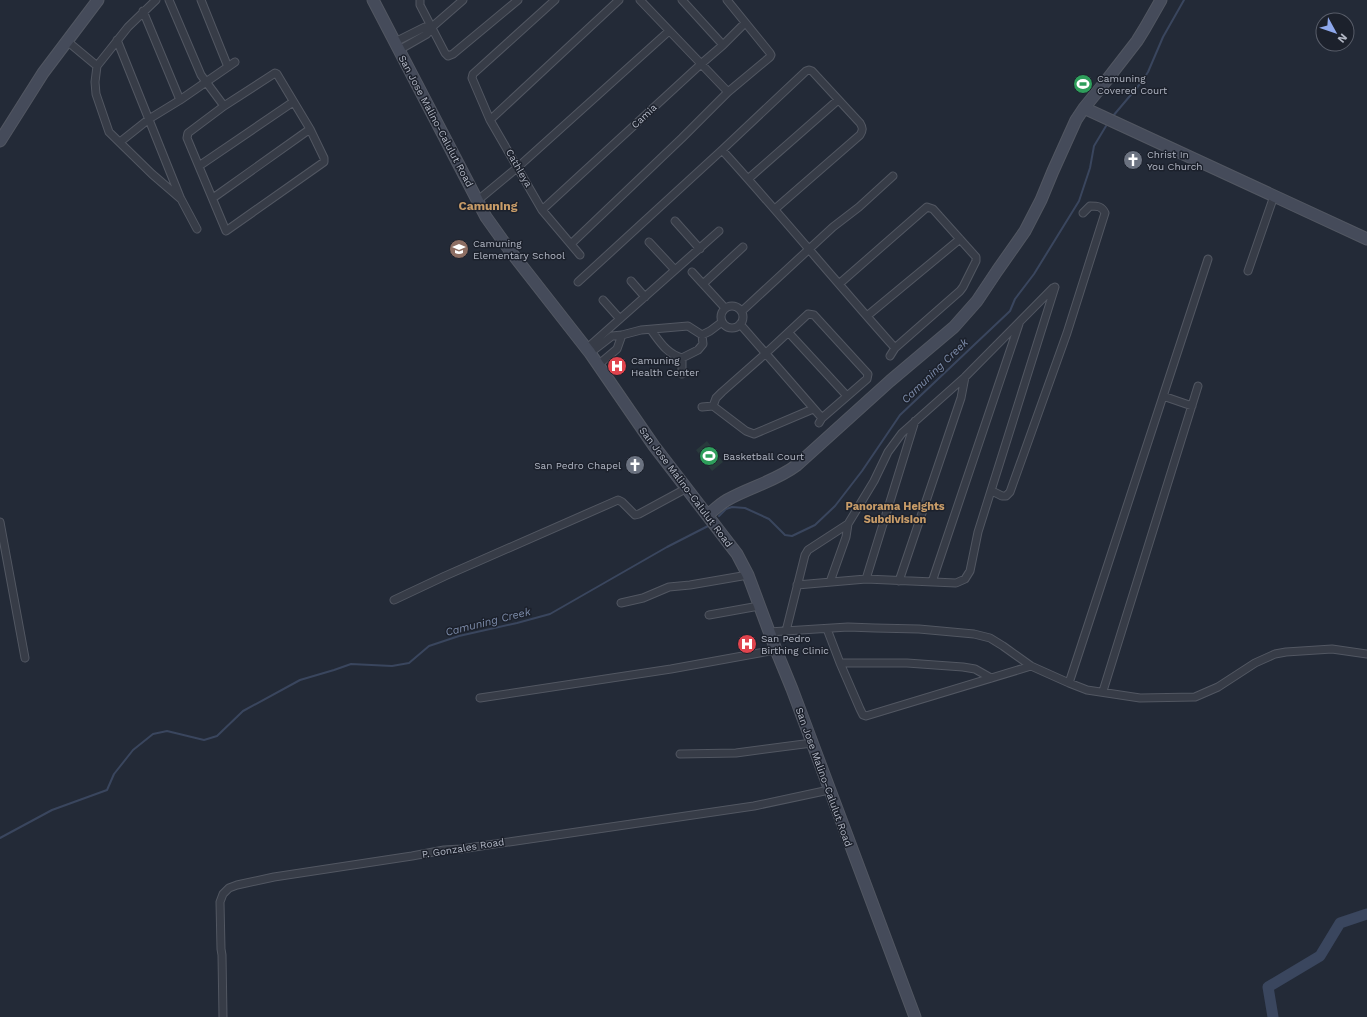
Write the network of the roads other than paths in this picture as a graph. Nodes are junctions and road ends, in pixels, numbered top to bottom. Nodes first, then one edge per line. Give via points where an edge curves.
1 (98, 0) edge
2 (156, 0) edge
3 (169, 0) edge
4 (201, 0) edge
5 (373, 0) edge
6 (420, 0) edge
7 (463, 0) edge
8 (518, 0) edge
9 (555, 0) edge
10 (620, 0) edge
11 (640, 0) edge
12 (682, 0) edge
13 (727, 0) edge
14 (1161, 0) edge
15 (143, 11) junction
16 (745, 23) junction
17 (432, 27) junction
18 (669, 31) junction
19 (411, 34) junction
20 (117, 40) junction
21 (67, 41) junction
22 (416, 41) junction
23 (723, 45) junction
24 (397, 46) junction
25 (235, 62) dead end
26 (701, 64) junction
27 (97, 66) junction
28 (228, 67) junction
29 (206, 81) junction
30 (728, 92) junction
31 (180, 100) junction
32 (838, 100) junction
33 (293, 102) junction
34 (224, 106) junction
35 (1084, 108) junction
36 (149, 119) junction
37 (490, 120) junction
38 (310, 129) junction
39 (0, 140) edge
40 (120, 142) junction
41 (722, 150) junction
42 (199, 166) junction
43 (518, 167) junction
44 (893, 176) dead end
45 (748, 179) junction
46 (1274, 196) junction
47 (213, 198) junction
48 (180, 199) junction
49 (477, 201) junction
50 (775, 209) junction
51 (542, 210) junction
52 (1083, 213) dead end
53 (675, 221) dead end
54 (197, 229) dead end
55 (719, 231) dead end
56 (960, 239) junction
57 (1367, 239) edge
58 (649, 242) dead end
59 (572, 243) junction
60 (743, 247) dead end
61 (700, 249) junction
62 (809, 250) junction
63 (580, 255) dead end
64 (1208, 259) dead end
65 (675, 270) junction
66 (1248, 271) dead end
67 (692, 272) dead end
68 (631, 281) dead end
69 (578, 282) dead end
70 (702, 284) junction
71 (839, 284) junction
72 (645, 297) junction
73 (603, 300) dead end
74 (725, 308) junction
75 (742, 311) junction
76 (867, 316) junction
77 (620, 319) junction
78 (722, 322) junction
79 (1019, 322) junction
80 (740, 324) junction
81 (652, 330) junction
82 (789, 333) junction
83 (622, 335) junction
84 (702, 335) junction
85 (895, 348) junction
86 (588, 351) junction
87 (765, 354) junction
88 (890, 356) dead end
89 (682, 358) junction
90 (598, 365) junction
91 (682, 374) dead end
92 (965, 377) junction
93 (1198, 386) dead end
94 (847, 396) junction
95 (1163, 396) junction
96 (713, 406) junction
97 (1192, 406) junction
98 (702, 408) dead end
99 (813, 409) junction
100 (915, 421) junction
101 (687, 488) junction
102 (992, 492) junction
103 (708, 515) junction
104 (0, 522) edge
105 (848, 524) junction
106 (748, 575) junction
107 (866, 579) junction
108 (899, 581) junction
109 (830, 582) junction
110 (932, 582) junction
111 (797, 585) junction
112 (394, 600) dead end
113 (621, 604) dead end
114 (759, 606) junction
115 (709, 615) dead end
116 (827, 629) junction
117 (786, 631) junction
118 (769, 632) junction
119 (776, 650) junction
120 (1367, 654) edge
121 (25, 658) dead end
122 (840, 663) junction
123 (1031, 666) junction
124 (991, 678) junction
125 (1069, 683) junction
126 (1104, 692) junction
127 (480, 698) dead end
128 (812, 743) junction
129 (680, 754) dead end
130 (829, 790) junction
131 (223, 1017) edge
132 (915, 1017) edge

1 - 21 main road
2 - 15 street
3 - 29 street via 201,75
4 - 28 street
5 - 24 main road, San Jose Malino-Calulut Road
6 - 17 street via 420,5
7 - 17 street
8 - 17 street via 451,55 445,53
9 - 37 street, Cathleya via 473,74 472,80
10 - 37 street
11 - 18 street
12 - 23 street
13 - 16 street
14 - 35 main road via 1137,41
15 - 20 street
15 - 31 street
16 - 23 street, Camia
16 - 30 street via 771,55
17 - 19 street via 425,27
17 - 22 street
18 - 26 street
18 - 43 street
19 - 22 street
19 - 24 street
20 - 27 street
20 - 36 street
21 - 27 street
21 - 39 main road
22 - 24 street
23 - 26 street, Camia
24 - 49 main road, San Jose Malino-Calulut Road
25 - 28 street
26 - 30 street
26 - 51 street, Camia
27 - 40 street via 96,94 108,132
28 - 29 street
29 - 31 street
29 - 34 street
30 - 59 street
31 - 36 street
32 - 41 street via 812,71 806,71
32 - 45 street
32 - 50 street via 863,127 860,135
33 - 34 street via 275,73
33 - 38 street
33 - 42 street
34 - 42 street via 188,133 187,138
35 - 46 main road
35 - 103 main road via 1025,231 977,301 962,318 786,474 726,500
36 - 40 street
36 - 48 street
37 - 43 street, Cathleya
38 - 47 street
38 - 47 street via 324,162 226,231
40 - 48 street
41 - 45 street
41 - 69 street
42 - 47 street
43 - 49 street
43 - 51 street, Cathleya
44 - 62 street
45 - 50 street
46 - 57 main road
46 - 66 street
48 - 54 street
49 - 86 main road, San Jose Malino-Calulut Road via 501,239
50 - 62 street
51 - 59 street, Cathleya
52 - 102 street via 1090,206 1100,207 1105,213 1067,333 1010,492 1006,496
53 - 61 street
55 - 61 street
56 - 71 street via 933,209 927,207
56 - 76 street
56 - 85 street via 976,259 963,287
58 - 65 street
59 - 63 street, Cathleya
60 - 70 street
61 - 65 street
62 - 71 street
62 - 75 street
64 - 95 street
65 - 72 street
67 - 70 street
68 - 72 street
70 - 74 street
71 - 76 street
72 - 77 street
73 - 77 street
74 - 75 street via 736,306
74 - 78 street
75 - 80 street via 743,319
76 - 85 street
77 - 86 street
78 - 80 street via 731,327
78 - 84 street
79 - 92 street
79 - 102 street via 1055,287
79 - 110 street
80 - 87 street
81 - 83 street
81 - 84 street via 688,326
81 - 89 street via 666,350
82 - 87 street
82 - 94 street
82 - 94 street via 808,314 814,314 868,374 867,379
83 - 86 street via 612,336
83 - 90 street via 617,348
84 - 89 street via 703,344 698,350
85 - 88 street
86 - 90 main road, San Jose Malino-Calulut Road
87 - 96 street via 716,398
87 - 99 street
89 - 91 street
90 - 101 main road, San Jose Malino-Calulut Road via 654,446
92 - 100 street
92 - 108 street via 962,398
93 - 97 street
94 - 99 street via 821,421
95 - 97 street
95 - 125 street
96 - 98 street
96 - 99 street via 746,431 754,434
97 - 126 street
100 - 105 street via 888,452
100 - 107 street
101 - 103 main road, San Jose Malino-Calulut Road
101 - 112 street via 635,515 618,500
102 - 110 street via 978,532 970,571 965,579 956,583
103 - 106 main road, San Jose Malino-Calulut Road via 737,554
104 - 121 street
105 - 109 street
105 - 111 street via 804,554
106 - 113 street via 669,587
106 - 114 main road, San Jose Malino-Calulut Road
107 - 108 street
107 - 109 street
108 - 110 street
109 - 111 street
111 - 117 street
114 - 115 street
114 - 118 main road, San Jose Malino-Calulut Road
116 - 117 street
116 - 122 street
116 - 123 street via 920,629 974,634 990,638
117 - 118 street
118 - 119 main road, San Jose Malino-Calulut Road
119 - 127 street
119 - 128 main road, San Jose Malino-Calulut Road
120 - 126 street via 1332,649 1275,654 1255,663 1218,687 1195,697 1140,698
122 - 124 street via 907,663 963,667 975,669
122 - 124 street via 863,715 866,716
123 - 124 street
123 - 125 street
125 - 126 street via 1087,690
128 - 129 street via 736,753
128 - 130 main road, San Jose Malino-Calulut Road
130 - 131 street, P. Gonzales Road via 754,806 444,850 237,884 223,894 220,902
130 - 132 main road, San Jose Malino-Calulut Road

